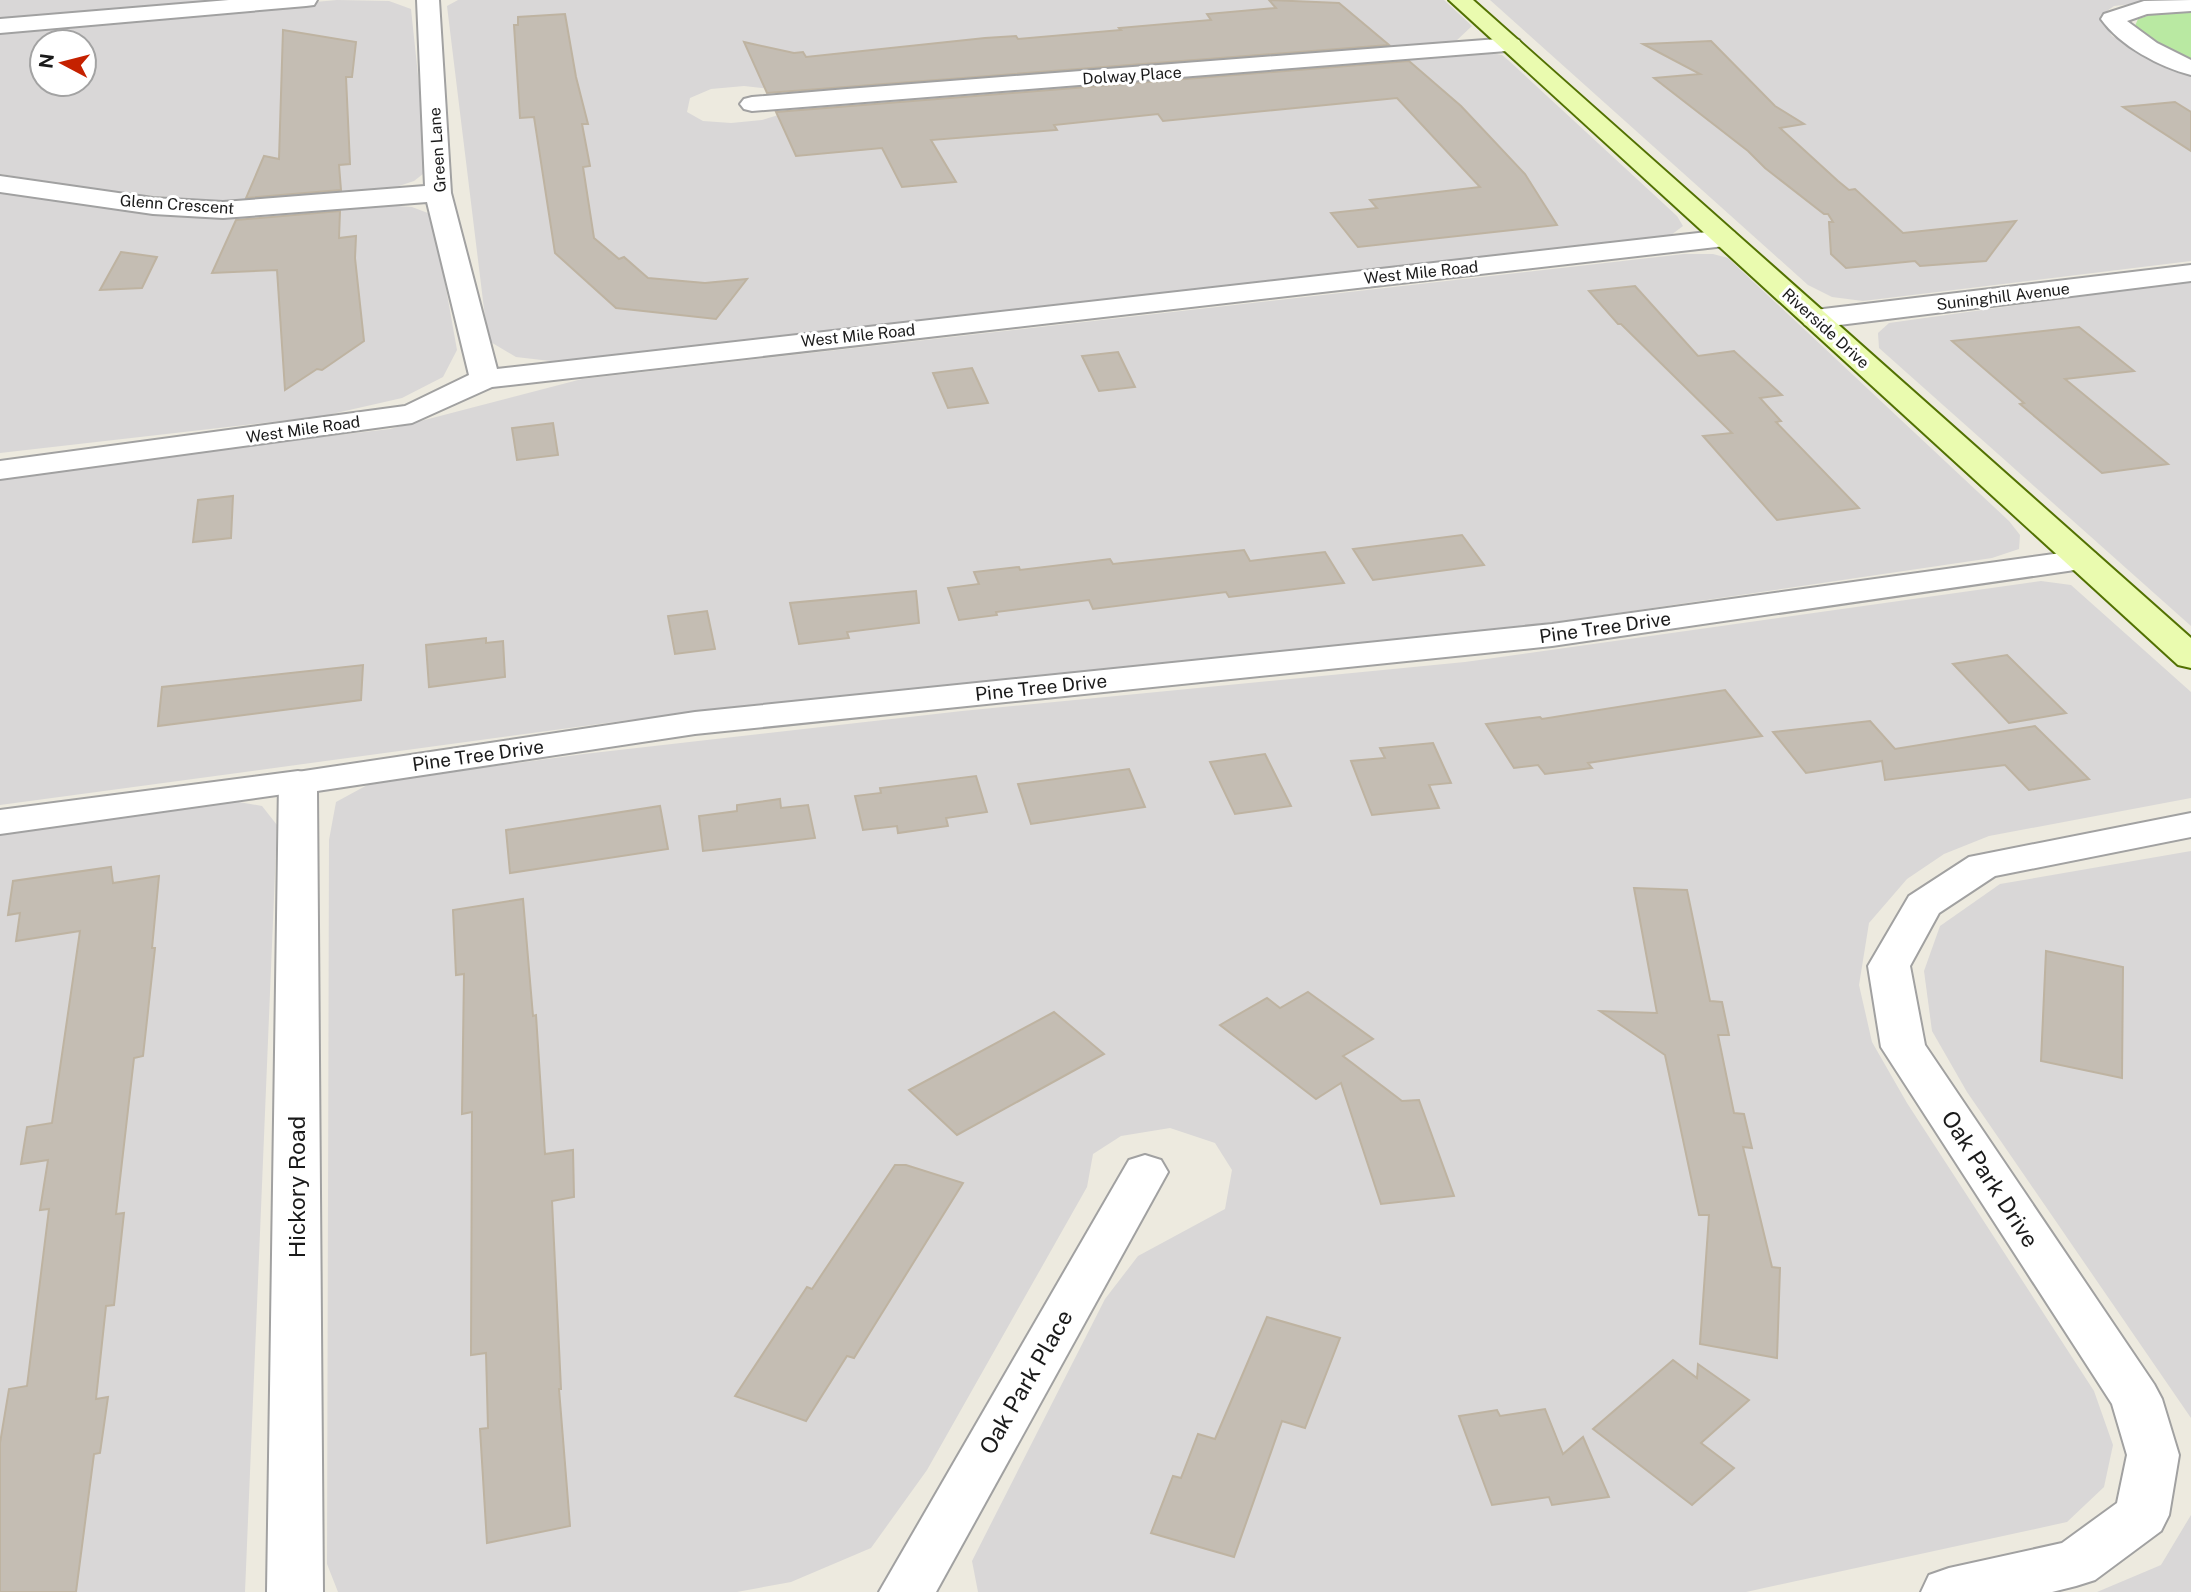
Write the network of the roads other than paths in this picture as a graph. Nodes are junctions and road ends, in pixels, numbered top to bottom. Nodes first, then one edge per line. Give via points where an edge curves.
1 (306, 0) edge
2 (428, 0) edge
3 (1460, 0) edge
4 (2191, 4) edge
5 (0, 26) edge
6 (1511, 46) junction
7 (2191, 68) edge
8 (752, 104) dead end
9 (0, 184) edge
10 (438, 193) junction
11 (1725, 238) junction
12 (2191, 272) edge
13 (1815, 319) junction
14 (485, 379) junction
15 (0, 470) edge
16 (2083, 560) junction
17 (2191, 657) edge
18 (298, 782) junction
19 (0, 822) edge
20 (2191, 825) edge
21 (1145, 1172) dead end
22 (295, 1592) edge
23 (907, 1592) edge
24 (1950, 1592) edge

1 - 5 street
2 - 10 street, Green Lane
3 - 6 main road, Riverside Drive
4 - 7 street via 2144,8 2112,19 2128,35
6 - 8 street, Dolway Place
6 - 11 main road, Riverside Drive
9 - 10 street, Glenn Crescent via 153,206 223,210
10 - 14 street, Green Lane
11 - 13 main road, Riverside Drive
11 - 14 street, West Mile Road
12 - 13 street, Suninghill Avenue
13 - 16 main road, Riverside Drive
14 - 15 street, West Mile Road via 412,414
16 - 17 main road, Riverside Drive
16 - 18 street, Pine Tree Drive via 1552,635 695,723
18 - 19 street, Pine Tree Drive
18 - 22 street, Hickory Road
20 - 24 street, Oak Park Drive via 1983,866 1923,905 1889,965 1903,1047 2136,1399 2153,1455 2142,1515 2076,1563
21 - 23 street, Oak Park Place

